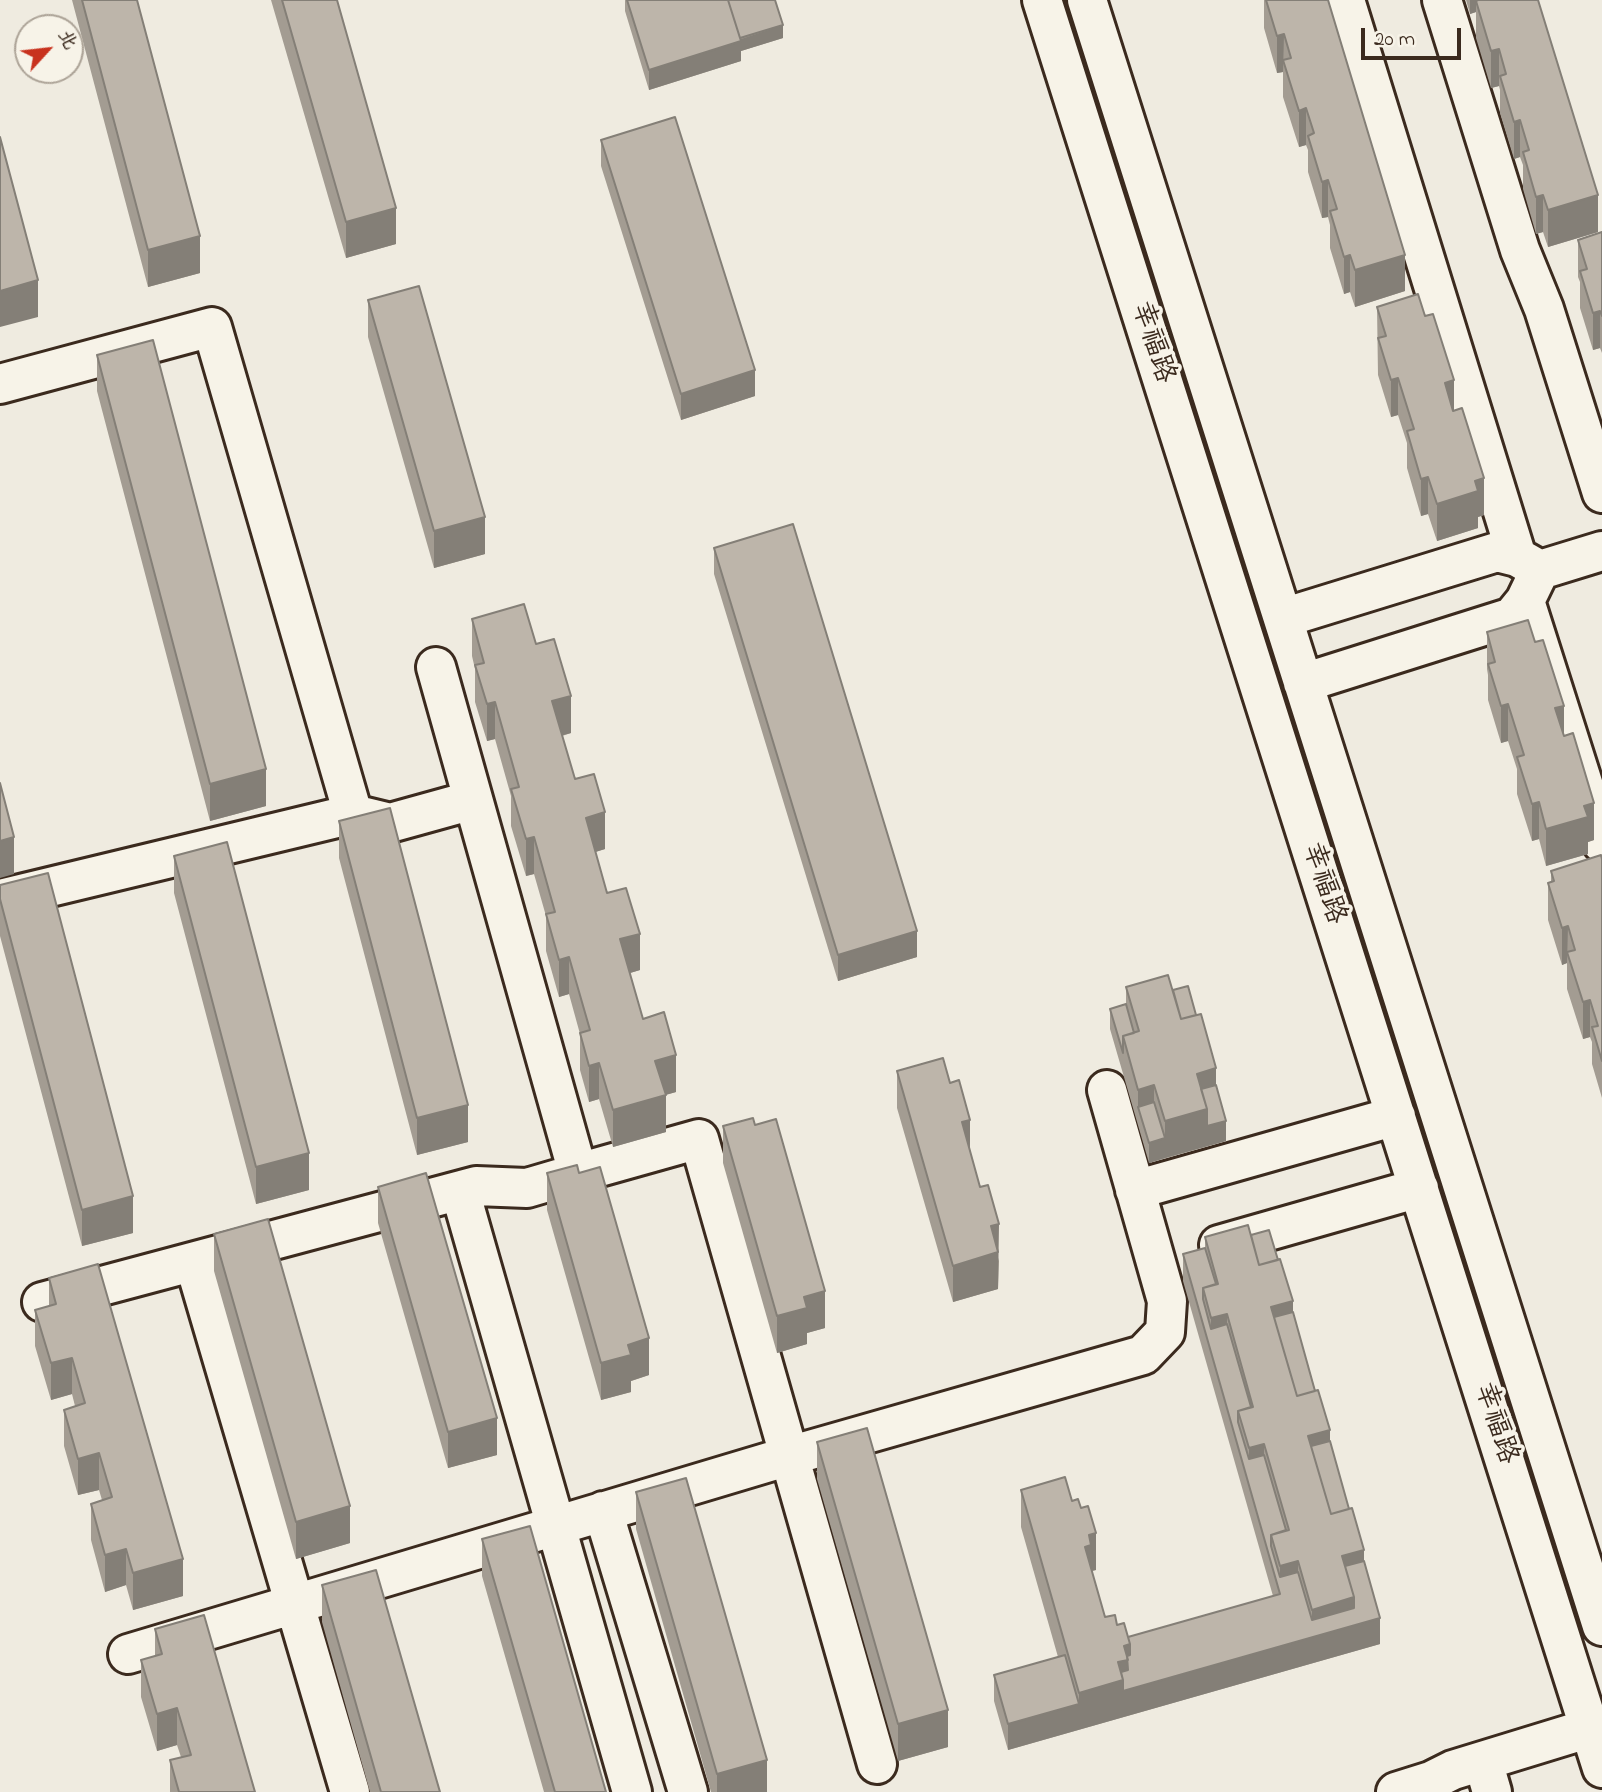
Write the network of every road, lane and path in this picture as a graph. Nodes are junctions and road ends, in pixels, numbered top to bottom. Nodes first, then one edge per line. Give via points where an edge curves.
1 (1042, 0) edge
2 (1087, 0) edge
3 (1345, 0) edge
4 (1442, 0) edge
5 (0, 384) edge
6 (1602, 493) edge
7 (1602, 551) edge
8 (1527, 576) junction
9 (1283, 618) junction
10 (436, 667) dead end
11 (1303, 683) junction
12 (473, 800) junction
13 (353, 814) junction
14 (1602, 843) edge
15 (0, 899) edge
16 (1107, 1090) dead end
17 (1396, 1116) junction
18 (578, 1173) junction
19 (1419, 1188) junction
20 (1135, 1190) junction
21 (460, 1191) junction
22 (194, 1262) junction
23 (1156, 1263) junction
24 (42, 1302) dead end
25 (789, 1455) junction
26 (603, 1511) junction
27 (556, 1526) junction
28 (295, 1604) junction
29 (1602, 1626) edge
30 (128, 1654) dead end
31 (1590, 1728) junction
32 (877, 1764) dead end
33 (1602, 1768) edge
34 (1488, 1776) edge
35 (350, 1792) edge
36 (632, 1792) edge
37 (688, 1792) edge
38 (1396, 1792) edge

1 - 17 street, 幸福路
2 - 9 street, 幸福路
3 - 8 street
4 - 6 street
5 - 13 street via 212,327
7 - 8 street
8 - 9 street via 1497,552
8 - 11 street via 1512,618
8 - 14 street
9 - 11 street, 幸福路
10 - 12 street
11 - 29 street, 幸福路
12 - 13 street via 390,823
12 - 18 street
13 - 15 street
16 - 20 street
17 - 19 street, 幸福路
17 - 20 street
18 - 21 street via 527,1188 476,1186
18 - 25 street via 699,1139
19 - 23 street
19 - 31 street, 幸福路
20 - 23 street
21 - 22 street
21 - 27 street
22 - 24 street
22 - 28 street
23 - 25 street via 1167,1301 1165,1332 1143,1355
25 - 26 street
25 - 32 street
26 - 27 street
26 - 37 street
27 - 28 street
27 - 36 street
28 - 30 street
28 - 35 street
31 - 33 street, 幸福路
31 - 34 street
34 - 38 street

